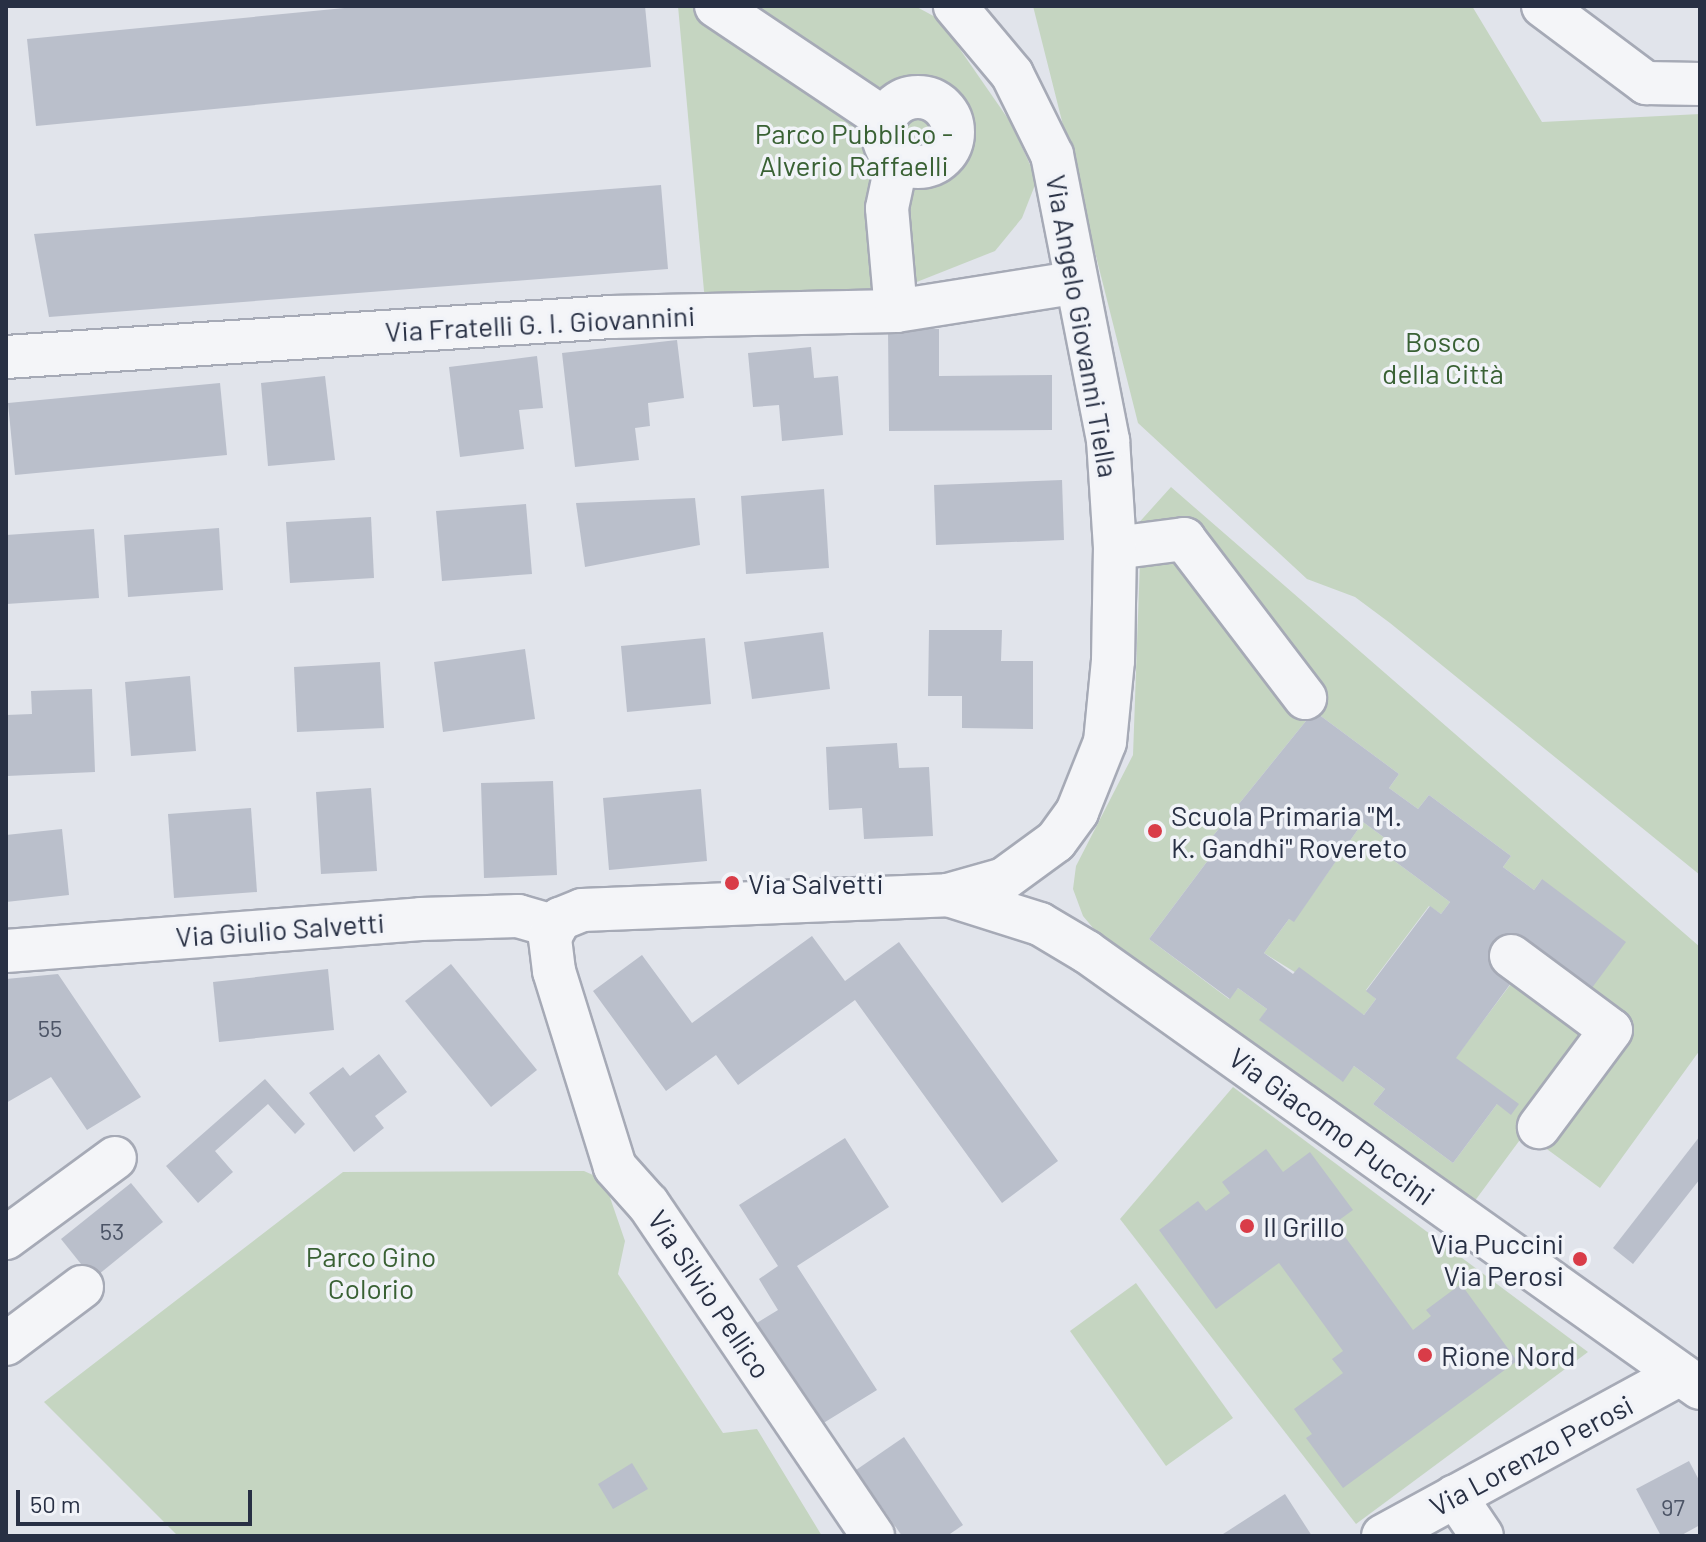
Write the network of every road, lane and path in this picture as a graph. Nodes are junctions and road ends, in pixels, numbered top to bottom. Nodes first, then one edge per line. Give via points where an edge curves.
1 (716, 6) edge
2 (955, 6) edge
3 (1543, 6) edge
4 (1700, 84) edge
5 (885, 119) junction
6 (897, 161) junction
7 (1073, 283) junction
8 (896, 311) junction
9 (6, 357) edge
10 (1115, 548) junction
11 (1305, 698) dead end
12 (1056, 841) junction
13 (948, 895) junction
14 (1040, 924) junction
15 (554, 926) junction
16 (6, 951) edge
17 (1511, 956) dead end
18 (1528, 1125) dead end
19 (115, 1158) dead end
20 (6, 1238) edge
21 (82, 1287) dead end
22 (6, 1344) edge
23 (1690, 1381) edge
24 (1443, 1514) edge
25 (873, 1536) edge
26 (1383, 1536) edge
27 (1482, 1536) edge

1 - 5 street
2 - 7 street, Via Angelo Giovanni Tiella via 1012,74 1052,155
3 - 4 street via 1646,83
5 - 6 street via 882,138
5 - 6 street via 893,107 913,97 938,103 951,121 951,145 935,163 920,168
6 - 8 street via 887,208
7 - 8 street, Via Fratelli G. I. Giovannini
7 - 10 street, Via Angelo Giovanni Tiella via 1108,440
8 - 9 street, Via Fratelli G. I. Giovannini via 595,318
10 - 11 street via 1184,539
10 - 12 street, Via Angelo Giovanni Tiella via 1105,742 1077,812
12 - 13 street, Via Angelo Giovanni Tiella via 1004,879
12 - 14 street via 1037,884
13 - 14 street, Via Giacomo Puccini
13 - 15 street via 597,909 572,913
14 - 23 street, Via Giacomo Puccini
15 - 16 street, Via Giulio Salvetti via 518,916 421,919
15 - 25 street, Via Silvio Pellico via 550,951 615,1167 648,1204
17 - 18 street via 1611,1030
19 - 20 street
21 - 22 street
23 - 24 street, Via Lorenzo Perosi
24 - 26 street, Via Lorenzo Perosi
24 - 27 street

